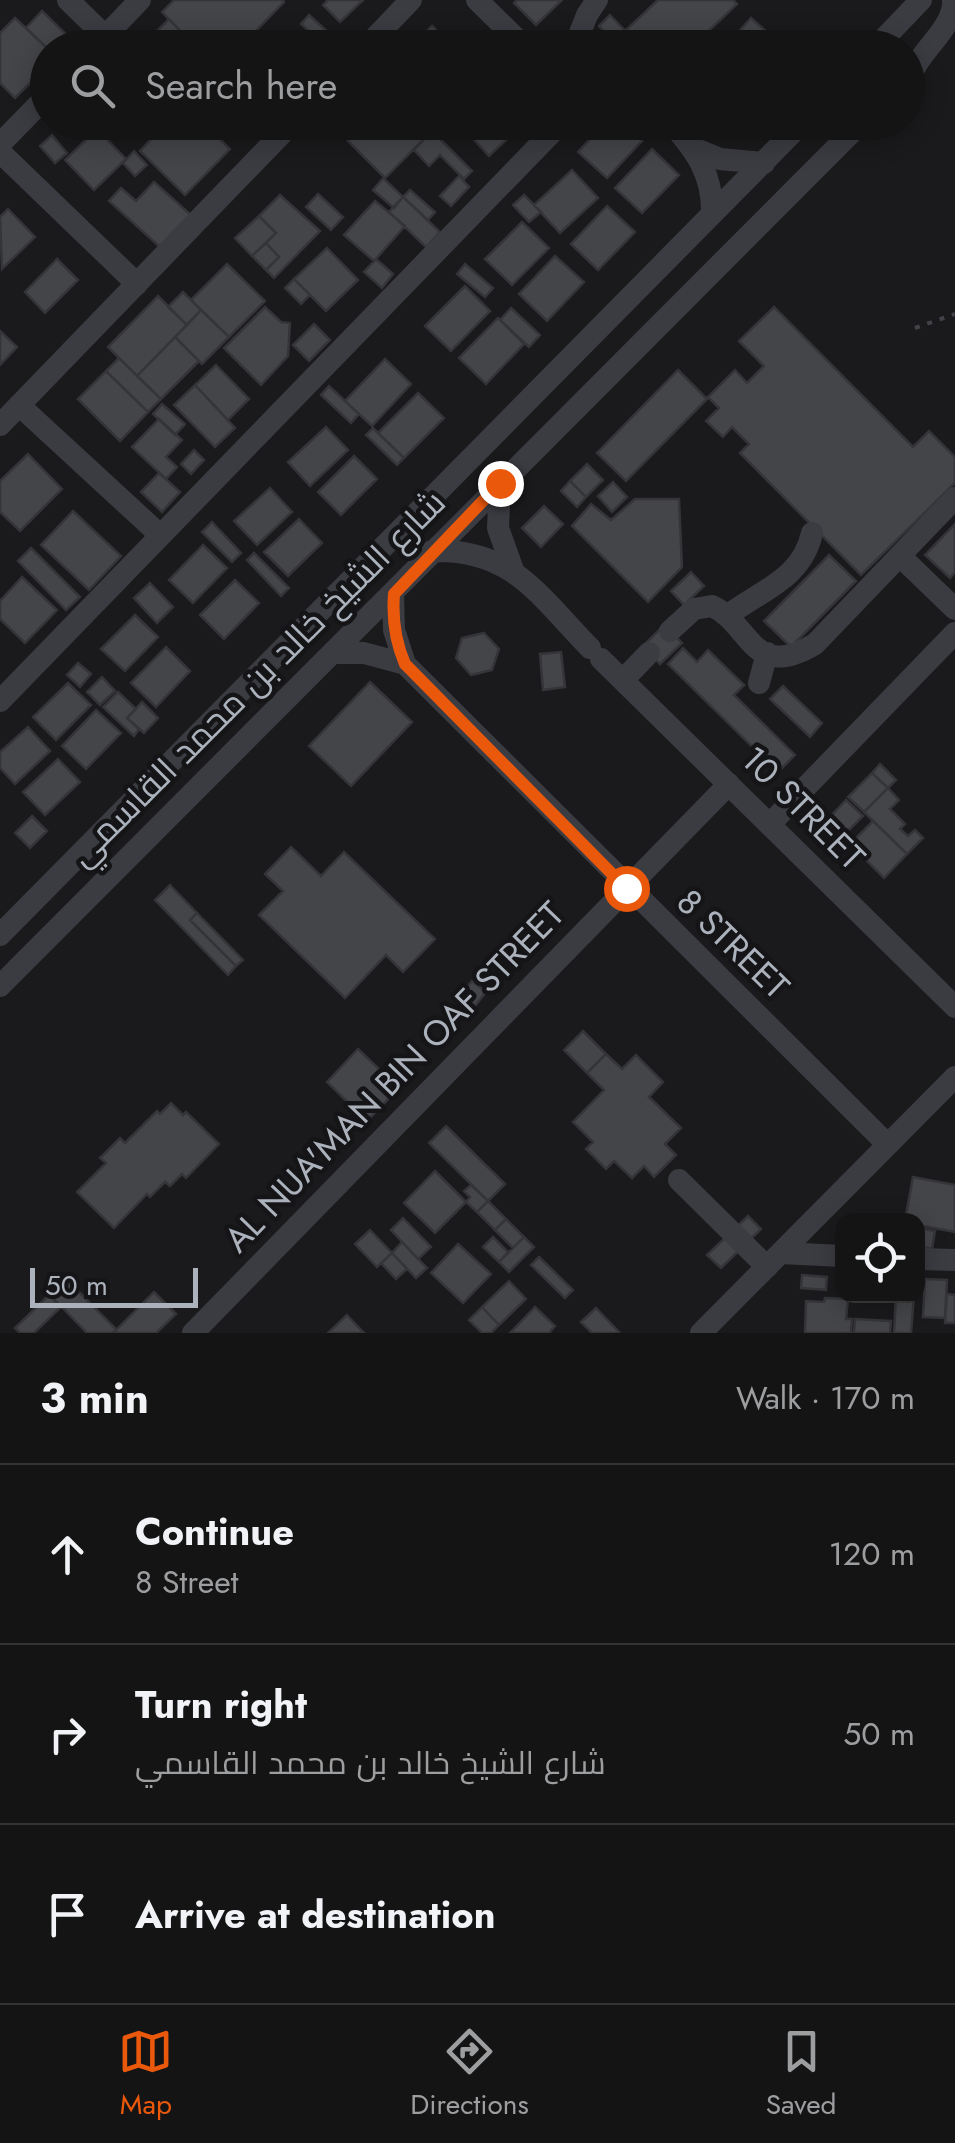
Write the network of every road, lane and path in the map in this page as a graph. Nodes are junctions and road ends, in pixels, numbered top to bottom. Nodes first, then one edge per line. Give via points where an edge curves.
1 (68, 0) edge
2 (140, 0) edge
3 (411, 0) edge
4 (476, 0) edge
5 (597, 0) edge
6 (921, 0) edge
7 (953, 0) edge
8 (955, 28) edge
9 (91, 30) edge
10 (111, 30) edge
11 (382, 30) edge
12 (507, 30) edge
13 (581, 30) edge
14 (892, 30) edge
15 (925, 51) edge
16 (925, 59) edge
17 (30, 116) edge
18 (276, 140) edge
19 (544, 140) edge
20 (687, 140) edge
21 (786, 140) edge
22 (844, 140) edge
23 (0, 148) edge
24 (694, 148) junction
25 (764, 163) junction
26 (712, 214) junction
27 (137, 284) junction
28 (955, 314) edge
29 (915, 328) dead end
30 (19, 404) junction
31 (0, 424) edge
32 (500, 483) junction
33 (955, 498) edge
34 (812, 532) dead end
35 (160, 535) junction
36 (432, 551) junction
37 (900, 556) junction
38 (513, 570) junction
39 (394, 594) junction
40 (955, 609) edge
41 (726, 616) junction
42 (670, 632) dead end
43 (955, 633) edge
44 (335, 653) junction
45 (649, 653) dead end
46 (767, 654) junction
47 (405, 664) junction
48 (622, 680) junction
49 (759, 683) dead end
50 (0, 701) edge
51 (729, 784) junction
52 (770, 824) junction
53 (626, 888) junction
54 (0, 935) edge
55 (0, 986) edge
56 (955, 1007) edge
57 (955, 1076) edge
58 (888, 1144) junction
59 (680, 1180) dead end
60 (835, 1256) edge
61 (925, 1259) edge
62 (774, 1260) junction
63 (955, 1260) edge
64 (193, 1333) edge
65 (701, 1333) edge

1 - 9 street
2 - 10 street
3 - 11 street
4 - 12 street
5 - 13 street
6 - 14 street
7 - 15 street via 953,18
8 - 16 street
17 - 23 street
18 - 27 street
19 - 35 street
20 - 24 street
21 - 25 street, شارع الشيخ خالد بن محمد القاسمي
22 - 32 street, شارع الشيخ خالد بن محمد القاسمي
23 - 27 street
24 - 25 street via 720,159
24 - 26 street via 707,172
25 - 26 street, شارع الشيخ خالد بن محمد القاسمي
26 - 54 street, شارع الشيخ خالد بن محمد القاسمي
27 - 30 street
28 - 29 path
30 - 31 street
30 - 35 street
32 - 36 street, شارع الشيخ خالد بن محمد القاسمي
32 - 38 street, 10 STREET via 498,528
33 - 37 street
34 - 41 street via 794,572
35 - 50 street
36 - 38 street, 10 STREET via 474,553
36 - 39 street, شارع الشيخ خالد بن محمد القاسمي
37 - 40 street
37 - 46 street via 815,644 792,654
38 - 48 street, 10 STREET
39 - 44 street, شارع الشيخ خالد بن محمد القاسمي
39 - 47 street via 394,630
41 - 42 street via 703,606
41 - 46 street
43 - 52 street
44 - 47 street
44 - 55 street, شارع الشيخ خالد بن محمد القاسمي
45 - 48 street
46 - 49 street
47 - 53 street, 8 STREET
48 - 51 street, 10 STREET
51 - 52 street, 10 STREET
51 - 53 street, AL NUA'MAN BIN OAF STREET
52 - 56 street, 10 STREET
53 - 58 street, 8 STREET
53 - 64 street, AL NUA'MAN BIN OAF STREET
57 - 58 street
58 - 62 street
59 - 62 street
60 - 62 street
61 - 63 street
62 - 65 street

